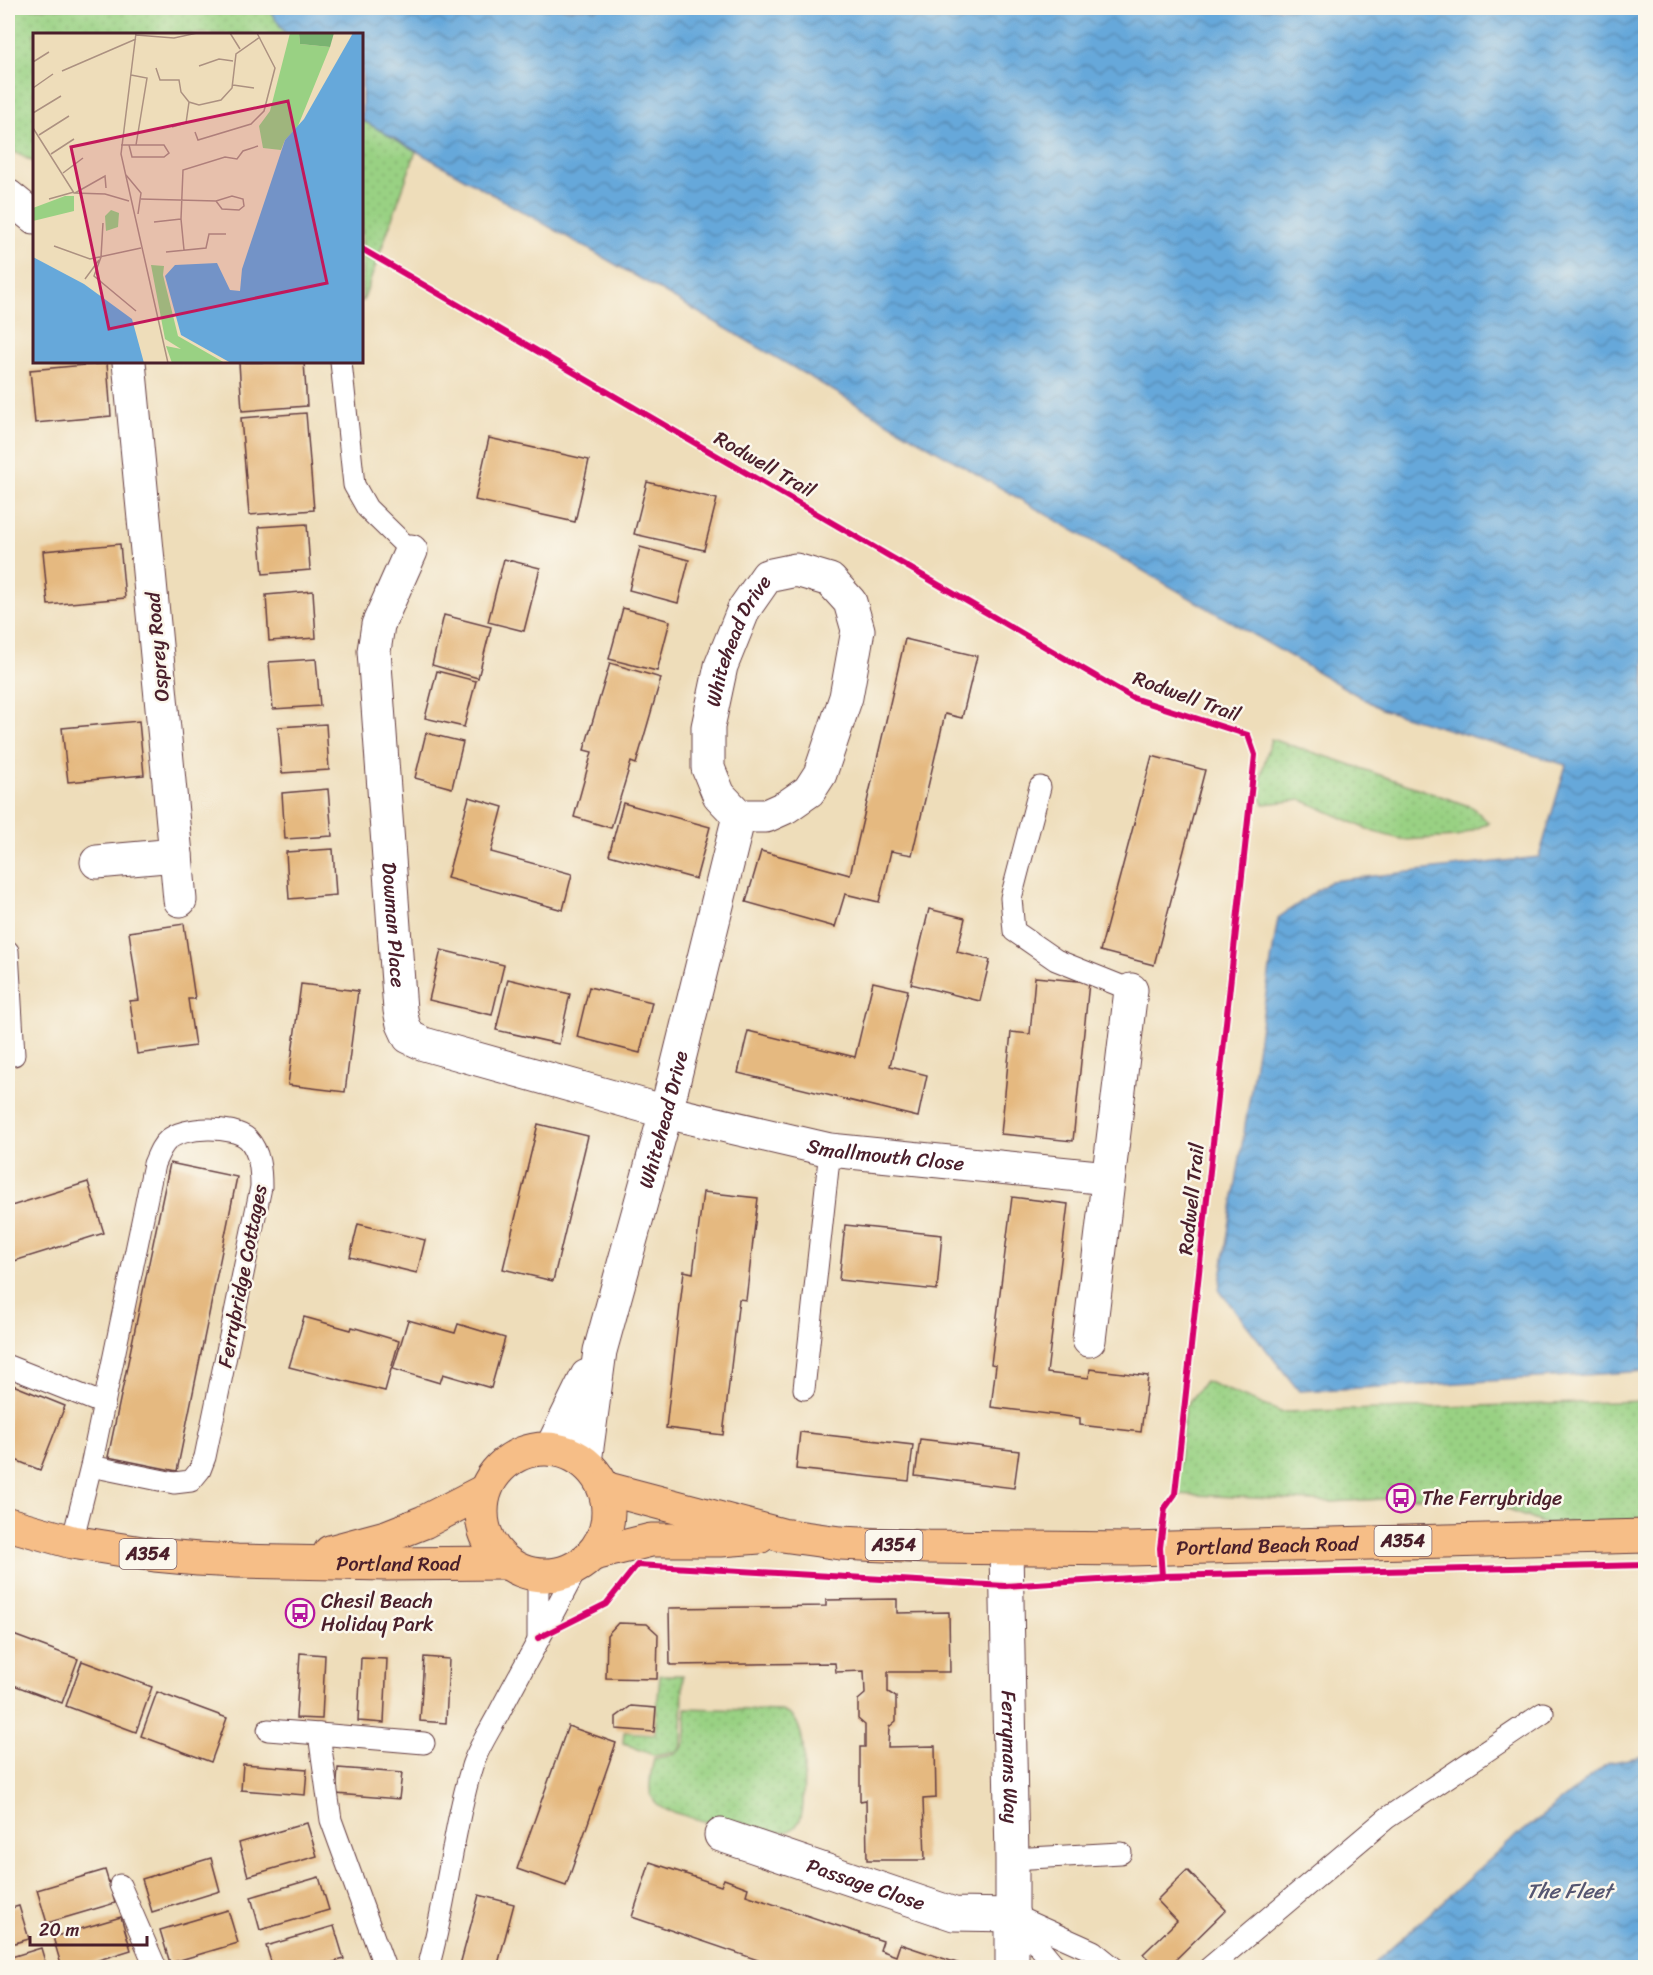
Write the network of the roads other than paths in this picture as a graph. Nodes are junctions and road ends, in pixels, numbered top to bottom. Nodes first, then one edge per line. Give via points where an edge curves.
1 (8, 196) edge
2 (33, 216) edge
3 (129, 363) edge
4 (341, 363) edge
5 (411, 552) joint
6 (1040, 788) dead end
7 (739, 816) junction
8 (176, 855) junction
9 (97, 862) dead end
10 (180, 900) dead end
11 (8, 951) edge
12 (1131, 990) joint
13 (14, 1055) dead end
14 (666, 1112) junction
15 (830, 1150) junction
16 (1108, 1178) junction
17 (1089, 1340) dead end
18 (600, 1351) junction
19 (8, 1366) edge
20 (804, 1389) dead end
21 (104, 1404) junction
22 (551, 1449) junction
23 (91, 1466) junction
24 (594, 1475) junction
25 (484, 1491) junction
26 (8, 1524) edge
27 (782, 1535) junction
28 (1646, 1536) edge
29 (72, 1542) junction
30 (1006, 1549) junction
31 (291, 1561) junction
32 (585, 1561) junction
33 (506, 1563) junction
34 (538, 1576) junction
35 (538, 1638) junction
36 (1543, 1713) dead end
37 (268, 1730) dead end
38 (319, 1734) junction
39 (424, 1743) dead end
40 (721, 1835) dead end
41 (1121, 1853) dead end
42 (1012, 1859) junction
43 (120, 1885) dead end
44 (1013, 1915) junction
45 (156, 1968) edge
46 (385, 1968) edge
47 (428, 1968) edge
48 (1012, 1968) edge
49 (1057, 1968) edge
50 (1113, 1968) edge
51 (1209, 1968) edge

1 - 2 street
3 - 8 street, Osprey Road
4 - 5 lane via 354,485 367,508
5 - 14 street, Dowman Place via 378,625 374,651 403,1024 409,1037 424,1044
6 - 12 lane via 1011,898 1014,931 1056,960
7 - 7 street, Whitehead Drive via 719,795 708,768 708,727 721,666 744,609 767,576 796,570 830,580 849,602 858,630 846,698 820,774 809,791 786,807 766,816
7 - 14 street, Whitehead Drive
8 - 9 street
8 - 10 street, Osprey Road
11 - 13 lane
12 - 16 street
14 - 15 street, Smallmouth Close
14 - 18 street, Whitehead Drive
15 - 16 street, Smallmouth Close
15 - 20 lane
16 - 17 street
18 - 22 street, Whitehead Drive
18 - 24 street, Whitehead Drive
19 - 21 lane
21 - 23 lane, Ferrybridge Cottages
21 - 23 lane, Ferrybridge Cottages via 160,1150 181,1133 233,1131 248,1139 261,1166 261,1187 200,1470 191,1481 174,1483
22 - 24 highway, A354 via 568,1453
22 - 25 highway, A354 via 518,1455 504,1464
23 - 29 lane, Ferrybridge Cottages
24 - 27 highway, Portland Beach Road / A354 via 655,1500
24 - 32 highway via 608,1504 608,1522 603,1539
25 - 31 highway, Portland Road / A354 via 386,1538
25 - 33 highway via 484,1528 492,1547
26 - 29 highway, Portland Road / A354
27 - 30 highway, Portland Beach Road / A354 via 840,1542
27 - 32 highway, Portland Beach Road / A354 via 651,1540
28 - 30 highway, Portland Beach Road / A354
29 - 31 highway, Portland Road / A354 via 155,1555
30 - 42 street, Ferrymans Way
31 - 33 highway, Portland Road / A354
32 - 34 highway, A354 via 558,1575
32 - 35 lane
33 - 34 highway, A354
34 - 35 lane
35 - 47 lane via 473,1764
36 - 51 lane via 1387,1818
37 - 38 lane
38 - 39 lane
38 - 46 lane via 331,1820
40 - 44 street, Passage Close via 954,1914
41 - 42 lane
42 - 44 street, Ferrymans Way
43 - 45 lane
44 - 48 street, Ferrymans Way
44 - 49 lane
44 - 50 lane via 1093,1951

